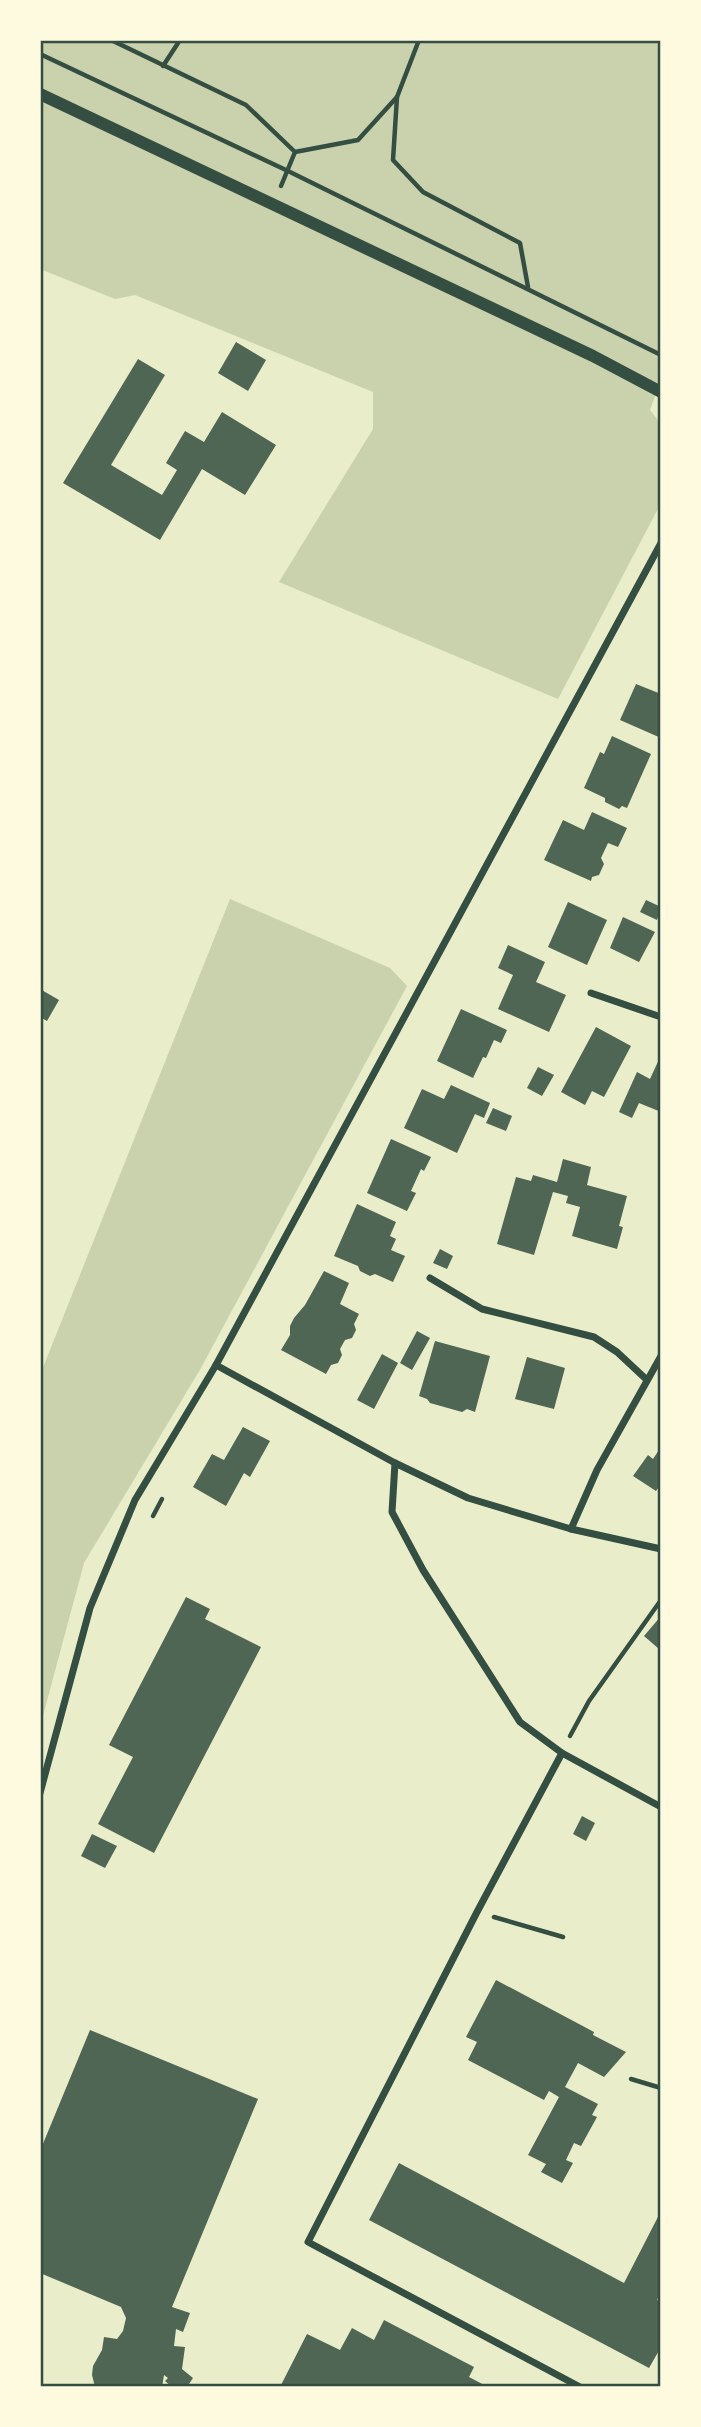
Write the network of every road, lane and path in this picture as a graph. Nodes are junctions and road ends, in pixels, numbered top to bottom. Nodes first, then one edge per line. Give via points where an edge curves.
1 (111, 40) edge
2 (180, 40) edge
3 (419, 40) edge
4 (40, 54) edge
5 (163, 66) junction
6 (40, 94) edge
7 (397, 97) junction
8 (295, 152) junction
9 (288, 171) junction
10 (528, 288) junction
11 (661, 355) edge
12 (661, 392) edge
13 (661, 542) edge
14 (591, 993) dead end
15 (661, 1017) edge
16 (430, 1278) dead end
17 (661, 1356) edge
18 (216, 1365) junction
19 (647, 1380) junction
20 (395, 1463) junction
21 (166, 1492) dead end
22 (153, 1516) dead end
23 (571, 1529) junction
24 (661, 1549) edge
25 (661, 1600) edge
26 (562, 1753) junction
27 (40, 1793) edge
28 (661, 1807) edge
29 (477, 1912) junction
30 (563, 1937) dead end
31 (631, 2079) dead end
32 (661, 2088) edge
33 (580, 2387) edge

1 - 5 path
2 - 5 path
3 - 7 path
4 - 9 path
5 - 8 path via 247,105
6 - 12 street
7 - 8 path via 358,140
7 - 10 path via 393,160 423,192 520,243
8 - 9 path
9 - 10 path
10 - 11 path
13 - 18 street
14 - 15 street
16 - 19 street via 482,1310 594,1337
17 - 19 street
18 - 20 street
18 - 27 street via 135,1500 90,1608
19 - 23 street via 597,1470
20 - 23 street via 468,1498
20 - 26 street via 392,1512 423,1570 520,1722
21 - 22 path
23 - 24 street
25 - 26 path via 589,1701
26 - 28 street
26 - 29 street
29 - 30 path
29 - 33 street via 308,2242
31 - 32 path

